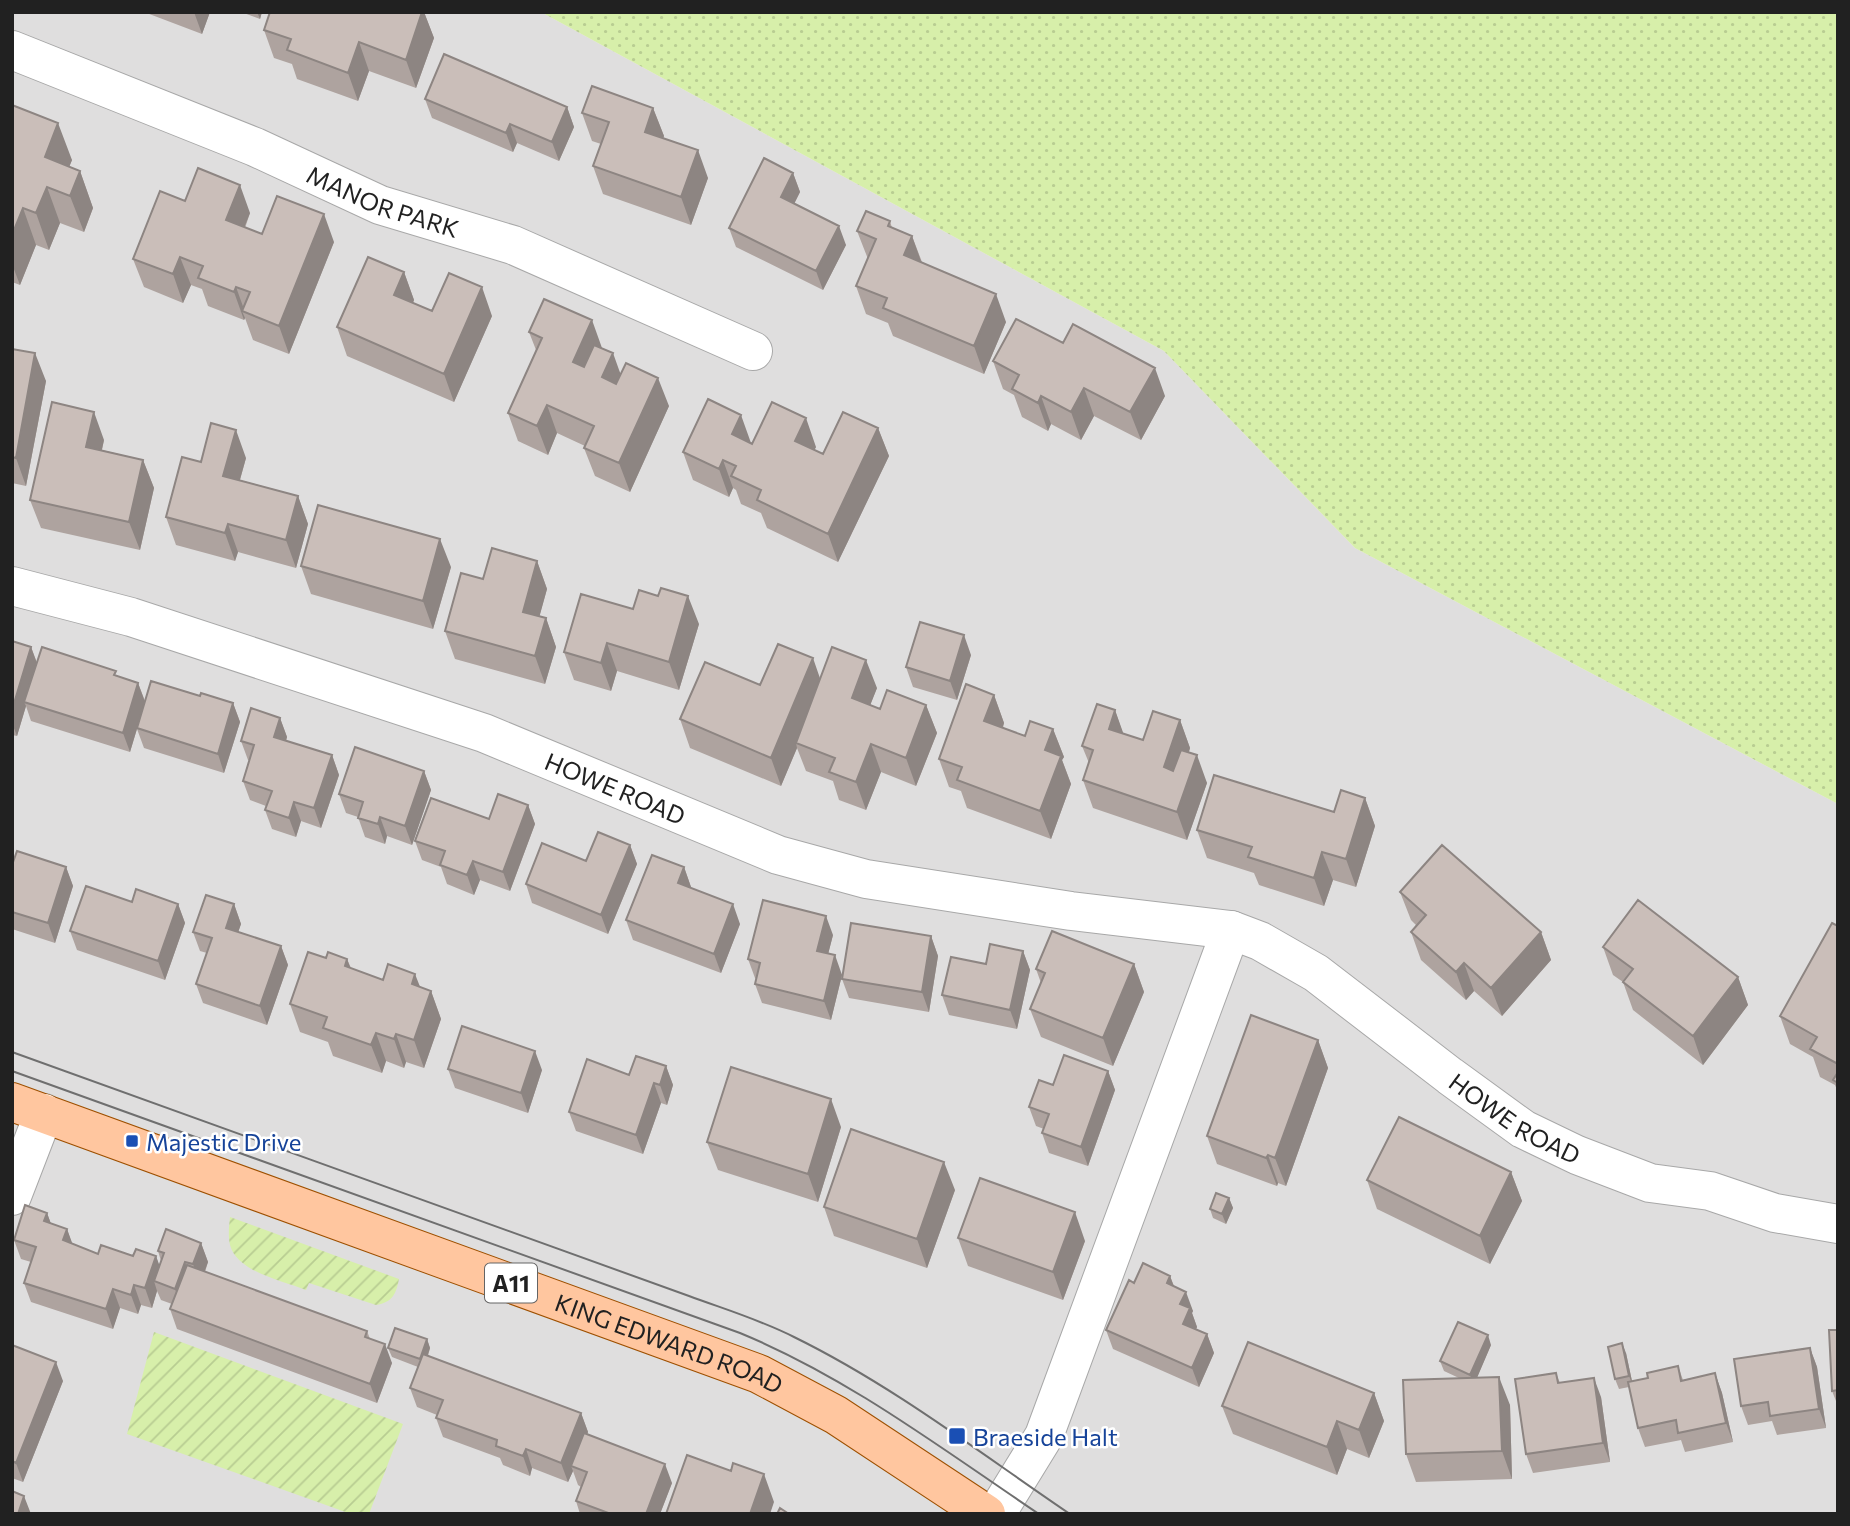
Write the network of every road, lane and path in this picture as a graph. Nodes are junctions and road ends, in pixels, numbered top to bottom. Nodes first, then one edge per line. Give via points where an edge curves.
1 (12, 50) edge
2 (753, 351) dead end
3 (12, 586) edge
4 (1231, 930) junction
5 (28, 1108) edge
6 (12, 1196) edge
7 (1838, 1224) edge
8 (986, 1514) edge
9 (996, 1514) edge

1 - 2 street, MANOR PARK via 255,147 380,205 513,245
3 - 4 street, HOWE ROAD via 131,617 484,733 778,855 866,879
4 - 7 street, HOWE ROAD via 1316,973 1523,1129 1650,1183 1710,1191 1775,1213
4 - 9 street via 1044,1436
5 - 6 street
5 - 8 main road, KING EDWARD ROAD / A11 via 758,1374 836,1415

